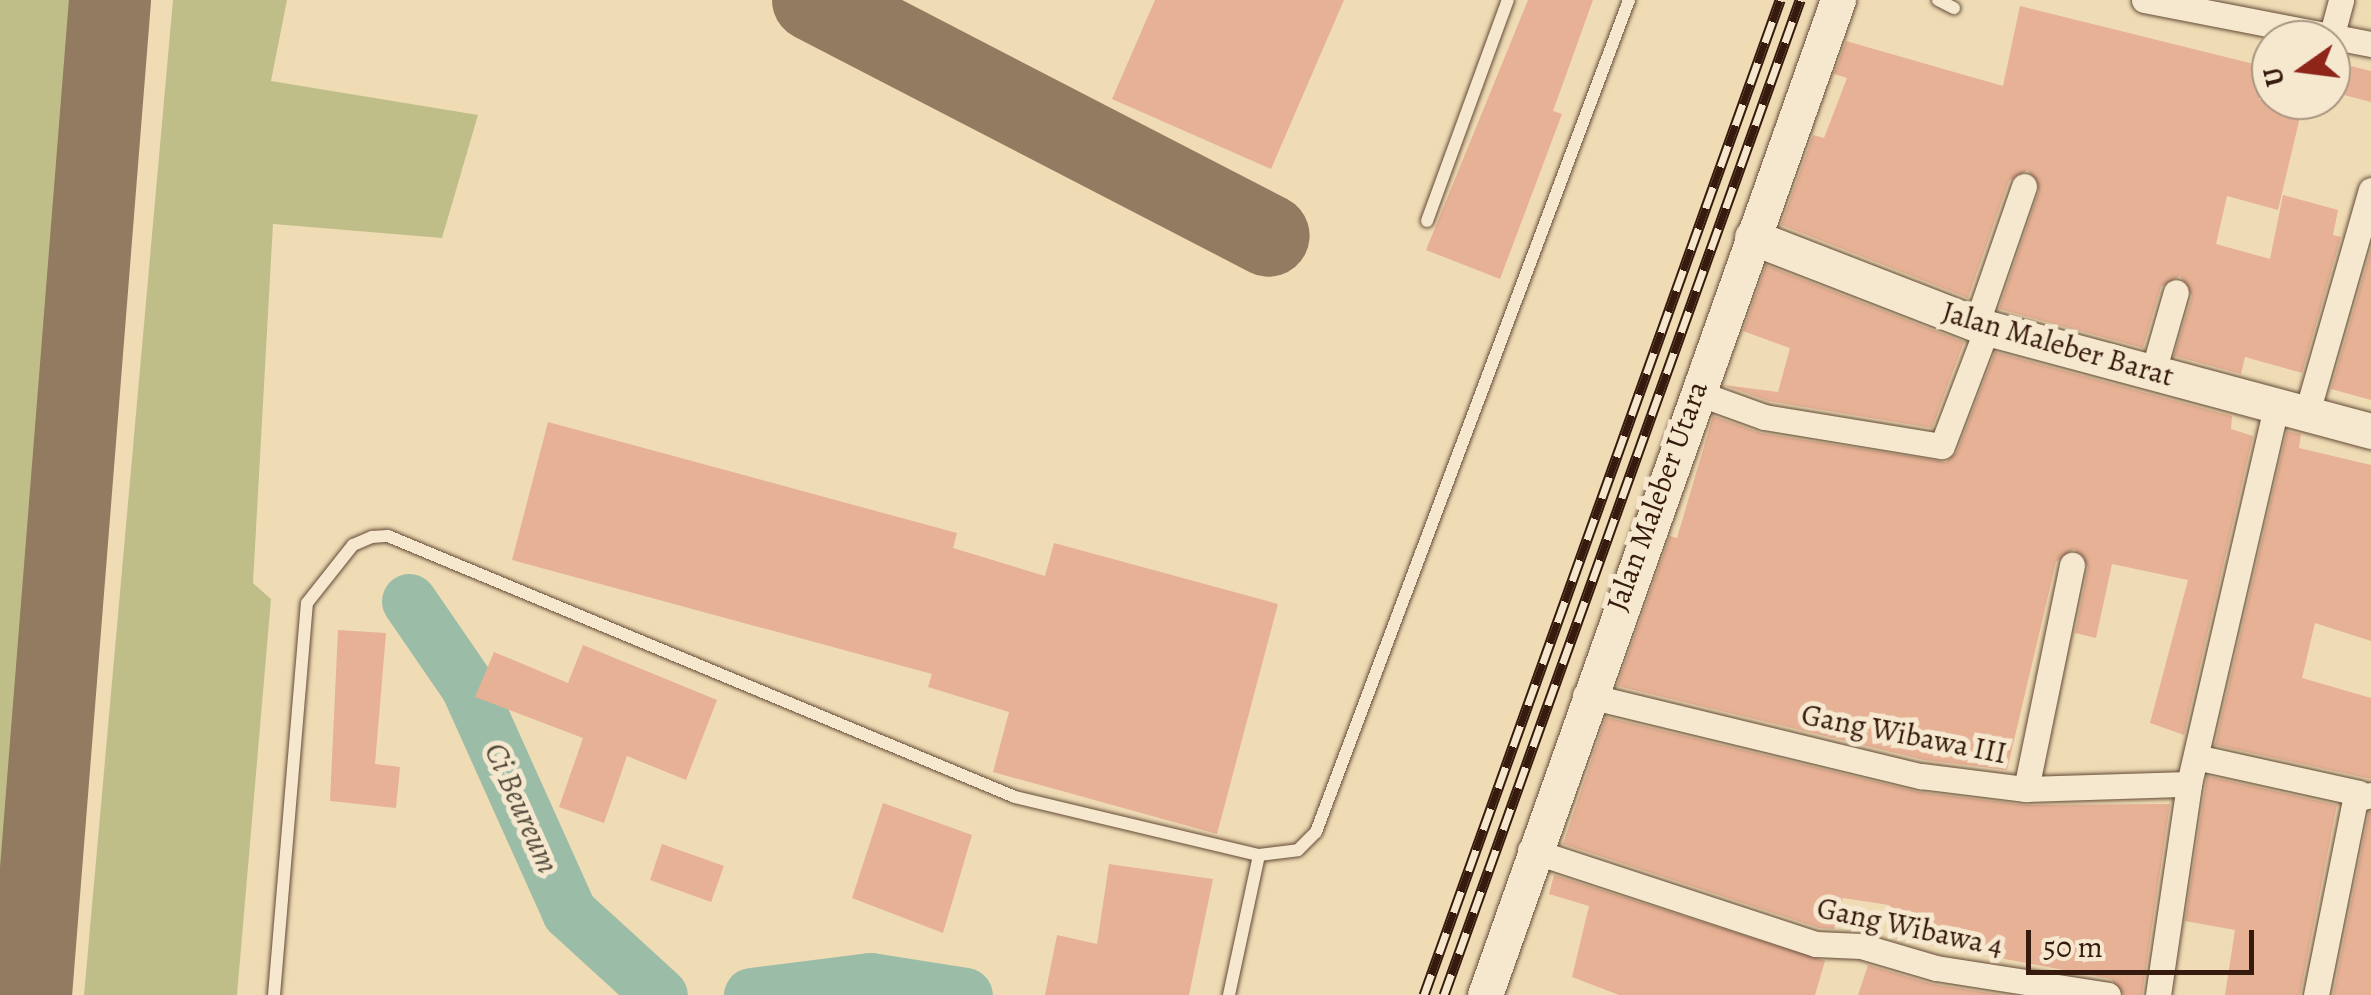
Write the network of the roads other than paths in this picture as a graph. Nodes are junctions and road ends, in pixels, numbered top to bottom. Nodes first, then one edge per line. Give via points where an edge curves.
1 (1508, 0) edge
2 (1628, 0) edge
3 (1838, 0) edge
4 (1938, 0) edge
5 (2144, 0) edge
6 (1954, 8) dead end
7 (2255, 20) edge
8 (2024, 186) dead end
9 (2371, 190) edge
10 (1427, 221) dead end
11 (1752, 237) junction
12 (2176, 292) dead end
13 (1981, 326) junction
14 (2153, 372) junction
15 (1695, 392) junction
16 (2291, 412) junction
17 (2371, 431) edge
18 (2072, 566) dead end
19 (1585, 695) junction
20 (2200, 758) junction
21 (2189, 784) junction
22 (2026, 789) junction
23 (2365, 794) edge
24 (1530, 850) junction
25 (1259, 855) junction
26 (274, 995) edge
27 (1229, 995) edge
28 (1484, 995) edge
29 (2108, 995) edge
30 (2158, 995) edge
31 (2316, 995) edge

1 - 10 lane
2 - 25 lane via 1316,832 1298,850
3 - 11 street, Jalan Maleber Utara
4 - 6 lane
5 - 7 street
8 - 13 street
9 - 16 street
11 - 13 street, Jalan Maleber Barat
11 - 15 street, Jalan Maleber Utara
12 - 14 street
13 - 14 street, Jalan Maleber Barat
13 - 15 street via 1944,446 1764,417
14 - 16 street, Jalan Maleber Barat
15 - 19 street, Jalan Maleber Utara
16 - 17 street, Jalan Maleber Barat
16 - 20 street
18 - 22 street
19 - 22 street, Gang Wibawa III via 1920,776
19 - 24 street, Jalan Maleber Utara
20 - 21 street
20 - 23 street
21 - 22 street, Gang Wibawa III
21 - 30 street
23 - 31 street
24 - 28 street, Jalan Maleber Utara
24 - 29 street, Gang Wibawa 4 via 1816,944 1860,946 1936,968
25 - 26 lane via 1015,796 388,536 372,537 353,545 307,603
25 - 27 lane

